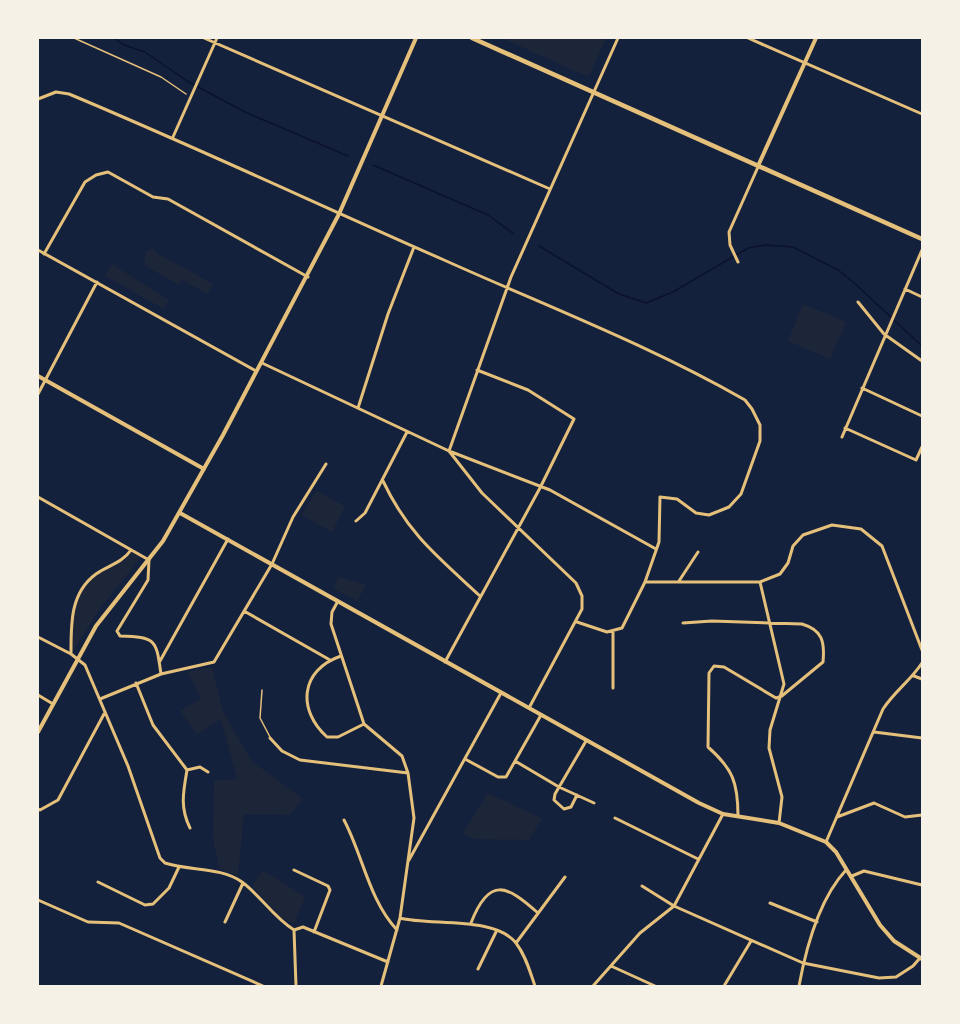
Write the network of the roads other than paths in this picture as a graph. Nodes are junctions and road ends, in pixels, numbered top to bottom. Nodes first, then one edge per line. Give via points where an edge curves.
1 (74, 38) edge
2 (204, 38) edge
3 (217, 38) edge
4 (416, 38) edge
5 (472, 38) edge
6 (618, 38) edge
7 (748, 38) edge
8 (816, 38) edge
9 (215, 42) junction
10 (804, 63) junction
11 (594, 92) junction
12 (186, 94) dead end
13 (38, 99) edge
14 (922, 114) edge
15 (382, 115) junction
16 (173, 137) junction
17 (758, 166) junction
18 (550, 189) junction
19 (339, 214) junction
20 (922, 239) edge
21 (414, 248) junction
22 (38, 250) edge
23 (922, 250) edge
24 (45, 254) junction
25 (738, 262) dead end
26 (308, 277) junction
27 (97, 282) junction
28 (507, 288) junction
29 (905, 289) junction
30 (922, 297) edge
31 (858, 302) dead end
32 (884, 334) junction
33 (922, 361) edge
34 (262, 363) junction
35 (477, 370) junction
36 (258, 372) junction
37 (38, 376) edge
38 (45, 380) junction
39 (861, 388) junction
40 (38, 394) edge
41 (358, 408) junction
42 (922, 416) edge
43 (845, 428) junction
44 (408, 432) junction
45 (842, 436) dead end
46 (922, 447) edge
47 (449, 450) junction
48 (326, 464) dead end
49 (204, 469) junction
50 (383, 481) junction
51 (540, 488) junction
52 (38, 497) edge
53 (180, 513) junction
54 (356, 522) dead end
55 (518, 529) junction
56 (228, 539) junction
57 (656, 549) junction
58 (131, 550) junction
59 (698, 552) dead end
60 (149, 560) junction
61 (272, 564) junction
62 (679, 581) junction
63 (645, 582) junction
64 (760, 582) junction
65 (480, 596) junction
66 (338, 601) junction
67 (244, 611) junction
68 (577, 622) junction
69 (683, 623) dead end
70 (771, 624) junction
71 (613, 632) junction
72 (38, 638) edge
73 (922, 650) edge
74 (71, 654) junction
75 (341, 656) junction
76 (78, 658) junction
77 (330, 660) junction
78 (445, 662) junction
79 (159, 663) junction
80 (922, 663) edge
81 (161, 674) junction
82 (914, 676) junction
83 (922, 679) edge
84 (136, 683) junction
85 (613, 688) dead end
86 (262, 690) dead end
87 (501, 693) junction
88 (38, 695) edge
89 (782, 696) junction
90 (100, 699) junction
91 (53, 704) junction
92 (529, 708) junction
93 (105, 714) junction
94 (541, 715) junction
95 (364, 724) junction
96 (38, 732) edge
97 (873, 732) junction
98 (270, 738) joint
99 (922, 738) edge
100 (586, 741) junction
101 (465, 759) junction
102 (515, 761) junction
103 (187, 771) junction
104 (208, 772) dead end
105 (408, 773) junction
106 (559, 787) junction
107 (577, 795) junction
108 (594, 803) dead end
109 (38, 809) edge
110 (723, 814) junction
111 (922, 815) edge
112 (738, 817) junction
113 (615, 818) dead end
114 (836, 818) junction
115 (344, 820) dead end
116 (779, 823) junction
117 (190, 828) dead end
118 (826, 842) junction
119 (698, 859) junction
120 (408, 862) junction
121 (179, 867) junction
122 (847, 869) junction
123 (294, 870) dead end
124 (852, 876) junction
125 (565, 877) dead end
126 (98, 882) dead end
127 (243, 882) junction
128 (922, 885) edge
129 (642, 886) dead end
130 (38, 900) edge
131 (770, 903) dead end
132 (674, 906) junction
133 (538, 913) junction
134 (399, 918) junction
135 (225, 922) dead end
136 (817, 922) junction
137 (471, 923) junction
138 (294, 930) junction
139 (397, 930) junction
140 (314, 932) junction
141 (496, 932) junction
142 (750, 941) junction
143 (516, 943) junction
144 (921, 958) edge
145 (388, 962) junction
146 (803, 963) junction
147 (611, 966) junction
148 (478, 969) dead end
149 (264, 987) edge
150 (296, 987) edge
151 (381, 987) edge
152 (535, 987) edge
153 (593, 987) edge
154 (655, 987) edge
155 (724, 987) edge
156 (799, 987) edge

1 - 12 lane via 161,77
2 - 9 street
3 - 9 street
4 - 15 street
5 - 11 main road
6 - 11 street
7 - 10 street
8 - 10 street
9 - 15 street
9 - 16 street
10 - 14 street
10 - 17 street
11 - 17 main road
11 - 18 street
13 - 16 street via 56,92 69,94
15 - 18 street
15 - 19 street
16 - 19 street
17 - 20 main road
17 - 25 street via 729,232
18 - 28 street
19 - 21 street
19 - 26 street
21 - 28 street
21 - 41 street
22 - 24 street
23 - 29 street
24 - 26 street via 85,182 108,172 153,197 168,199
24 - 27 street
26 - 34 street
27 - 36 street
27 - 38 street
28 - 35 street
28 - 57 street via 715,383 745,400 752,409 760,425 760,441 741,494 729,507 709,515 696,513 677,499 660,497
29 - 30 street
29 - 32 street
31 - 32 street
32 - 33 street
32 - 39 street
34 - 36 street
34 - 41 street
35 - 47 street
35 - 51 street via 528,390 574,419
36 - 49 street
37 - 38 street
38 - 40 street
38 - 49 street
39 - 42 street
39 - 43 street
41 - 44 street
43 - 45 street
43 - 46 street via 916,460
44 - 47 street
44 - 50 street
47 - 51 street
47 - 55 street via 482,493
48 - 61 street via 293,517
49 - 53 street
50 - 54 street
50 - 65 street via 395,507 417,537
51 - 55 street
51 - 57 street via 578,504
52 - 58 street
53 - 56 street
53 - 60 street
55 - 65 street
55 - 68 street via 576,583 582,596
56 - 61 street
56 - 79 street
57 - 63 street
58 - 60 street
58 - 74 street via 125,558 95,575 74,604
59 - 62 street
60 - 76 street via 103,616
60 - 79 street via 148,580 117,631 120,636 153,640
61 - 66 street
61 - 67 street
62 - 63 street
62 - 64 street
63 - 71 street via 622,628
64 - 70 street
64 - 73 street via 780,574 803,535 832,525 861,529 882,546
65 - 78 street
66 - 75 street via 332,612 332,624
66 - 78 street
67 - 77 street
67 - 81 street via 214,662
68 - 71 street
68 - 92 street
69 - 70 street
70 - 89 street via 784,684
70 - 89 street via 814,627 825,648 823,662
71 - 85 street
72 - 74 street
74 - 76 street
75 - 77 street
75 - 95 street
76 - 90 street via 85,664
76 - 91 street
77 - 95 street via 308,682 305,694 317,728 327,737 338,737
78 - 87 street
79 - 81 street
80 - 82 street
81 - 84 street
82 - 83 street
82 - 97 street via 893,693
84 - 90 street
84 - 103 street via 153,725
86 - 98 lane via 260,718
87 - 92 street
87 - 101 street
88 - 91 street
89 - 112 street via 776,698 724,667 714,666 709,673 708,747 724,760 738,790
89 - 116 street via 770,730 769,748 782,798
90 - 93 street
91 - 96 street
92 - 94 street
93 - 109 street via 58,800
93 - 121 street via 160,858
94 - 100 street
94 - 102 street
95 - 105 street via 402,756
97 - 99 street
97 - 114 street
98 - 105 street via 282,751 300,760
100 - 106 street
100 - 110 street
101 - 102 street via 498,777 506,777
101 - 120 street
102 - 106 street
103 - 104 street via 200,767
103 - 117 street via 182,800 183,815
105 - 120 street via 414,818
106 - 107 street
106 - 107 street via 554,800 564,809 571,807
107 - 108 street
110 - 112 street
110 - 119 street
111 - 114 street via 905,817 874,803
112 - 116 street
113 - 119 street
114 - 118 street
115 - 139 street via 357,843 384,915
116 - 118 street
118 - 122 street
119 - 132 street
120 - 134 street
121 - 126 street via 169,888 153,904 145,905
121 - 127 street via 225,873
122 - 124 street
122 - 136 street via 836,880
123 - 140 street via 330,890
124 - 128 street via 864,871
124 - 144 street via 880,925 894,941
125 - 133 street
127 - 135 street
127 - 138 street
129 - 132 street
130 - 149 street via 88,922 119,923
131 - 136 street
132 - 142 street
132 - 147 street via 640,933
133 - 137 street via 516,894 503,889 492,891
133 - 143 street
134 - 137 street
134 - 139 street
136 - 146 street
137 - 141 street
138 - 140 street via 303,927
138 - 150 street
139 - 145 street
140 - 145 street
141 - 143 street
141 - 148 street
142 - 146 street
142 - 155 street
143 - 152 street
144 - 146 street via 896,977 879,978
145 - 151 street
146 - 156 street
147 - 153 street
147 - 154 street

